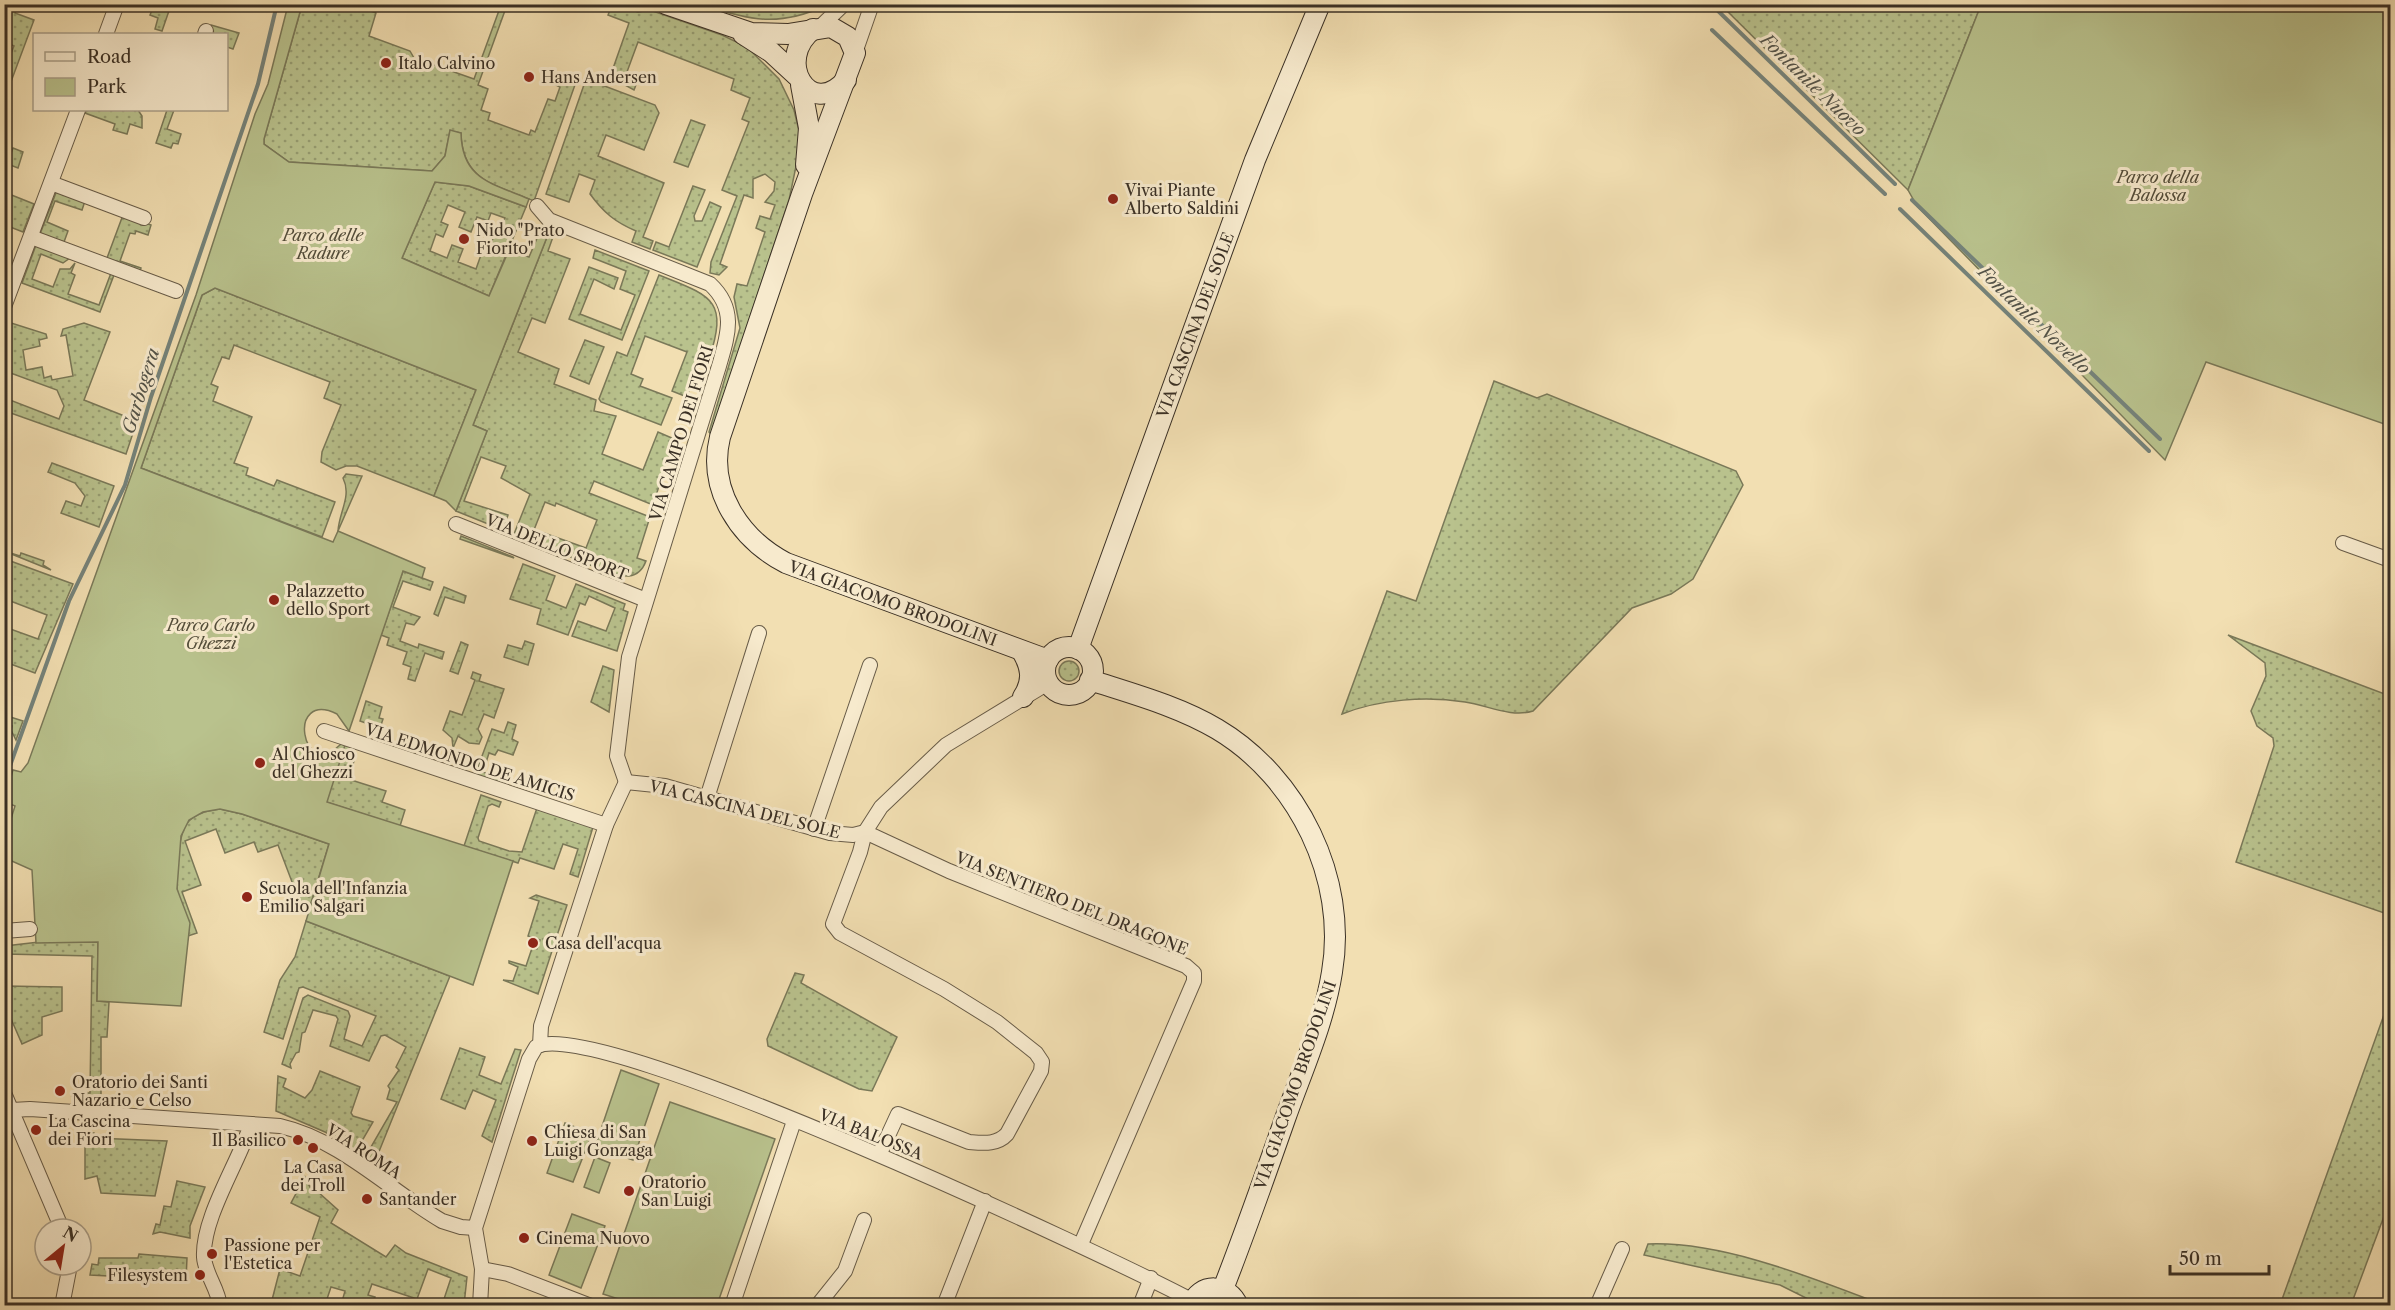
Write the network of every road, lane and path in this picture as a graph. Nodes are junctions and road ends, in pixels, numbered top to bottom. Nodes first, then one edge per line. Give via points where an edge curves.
1 (117, 4) edge
2 (666, 4) edge
3 (844, 4) edge
4 (872, 4) edge
5 (1320, 4) edge
6 (733, 28) junction
7 (817, 28) junction
8 (106, 33) edge
9 (855, 53) junction
10 (846, 80) junction
11 (799, 81) junction
12 (78, 111) edge
13 (51, 183) junction
14 (802, 194) junction
15 (537, 206) dead end
16 (144, 218) dead end
17 (31, 237) junction
18 (176, 291) dead end
19 (4, 307) edge
20 (456, 524) dead end
21 (2343, 543) dead end
22 (2391, 560) edge
23 (646, 600) junction
24 (759, 633) dead end
25 (1078, 649) junction
26 (1022, 651) junction
27 (1048, 660) junction
28 (870, 665) dead end
29 (1090, 680) junction
30 (1048, 682) junction
31 (1023, 697) junction
32 (324, 731) dead end
33 (626, 782) junction
34 (707, 798) junction
35 (606, 825) junction
36 (814, 829) junction
37 (865, 832) junction
38 (30, 929) dead end
39 (4, 931) edge
40 (540, 1045) junction
41 (4, 1093) edge
42 (12, 1110) junction
43 (794, 1121) junction
44 (251, 1124) junction
45 (880, 1153) junction
46 (985, 1201) junction
47 (57, 1217) edge
48 (864, 1220) dead end
49 (475, 1228) junction
50 (1081, 1244) junction
51 (1622, 1249) dead end
52 (482, 1269) junction
53 (68, 1277) edge
54 (1151, 1278) junction
55 (1223, 1289) junction
56 (559, 1300) edge
57 (1192, 1303) edge
58 (62, 1305) edge
59 (220, 1305) edge
60 (480, 1305) edge
61 (591, 1305) edge
62 (732, 1305) edge
63 (817, 1305) edge
64 (944, 1305) edge
65 (1140, 1305) edge
66 (1238, 1305) edge
67 (1597, 1305) edge

1 - 8 street
2 - 6 street
3 - 7 street
4 - 9 street
5 - 25 street, VIA CASCINA DEL SOLE via 1255,160
6 - 7 street via 788,34
6 - 11 street via 771,52
7 - 9 street via 836,29 848,37
7 - 11 street via 804,38 796,56
9 - 10 street
10 - 11 street via 826,93 814,92
10 - 14 street, VIA GIACOMO BRODOLINI
11 - 14 street, VIA GIACOMO BRODOLINI via 809,128
12 - 13 street
13 - 16 street
13 - 17 street
14 - 26 street, VIA GIACOMO BRODOLINI via 718,443 717,468 730,509 754,542 786,563
15 - 23 street, VIA CAMPO DEI FIORI via 549,220 710,284 728,310 728,335
17 - 18 street
17 - 19 street
20 - 23 street, VIA DELLO SPORT
21 - 22 street
23 - 33 street, VIA CAMPO DEI FIORI via 629,657 618,741 618,763
24 - 34 street
25 - 27 street via 1057,650
25 - 29 street via 1092,665
26 - 27 street, VIA GIACOMO BRODOLINI
26 - 31 street via 1031,670
27 - 30 street
28 - 36 street
29 - 30 street via 1083,689 1071,694 1058,692
29 - 55 street, VIA GIACOMO BRODOLINI via 1188,715 1248,751 1296,807 1310,830 1326,873 1335,939 1327,996
30 - 31 street, VIA CASCINA DEL SOLE
31 - 37 street, VIA CASCINA DEL SOLE via 946,745 881,807
32 - 35 street, VIA EDMONDO DE AMICIS
33 - 34 street, VIA CASCINA DEL SOLE via 665,786
33 - 35 street, VIA CASCINA DEL SOLE
34 - 36 street, VIA CASCINA DEL SOLE
35 - 40 street, VIA CASCINA DEL SOLE via 547,1004
36 - 37 street, VIA CASCINA DEL SOLE via 842,835
37 - 45 street via 834,927 975,1007 1017,1037 1041,1062 1037,1078 1007,1134 999,1140 969,1142 898,1114
37 - 50 street, VIA SENTIERO DEL DRAGONE via 949,871 1186,966 1194,973 1194,981
38 - 39 street
40 - 43 street, VIA BALOSSA via 570,1045 634,1062
40 - 49 street via 529,1059
41 - 42 street
42 - 44 street, VIA ROMA via 30,1108
42 - 47 street
43 - 45 street, VIA BALOSSA
43 - 62 street
44 - 49 street, VIA ROMA via 280,1126 315,1138 432,1215 453,1226
44 - 59 street via 205,1245 206,1269
45 - 46 street, VIA BALOSSA
46 - 50 street, VIA BALOSSA
46 - 64 street
48 - 63 street via 844,1271
49 - 52 street
50 - 54 street, VIA BALOSSA
51 - 67 street
52 - 56 street via 508,1274
52 - 60 street
53 - 58 street
54 - 57 street, VIA BALOSSA
54 - 65 street
55 - 57 street via 1209,1288
55 - 66 street
56 - 61 street

